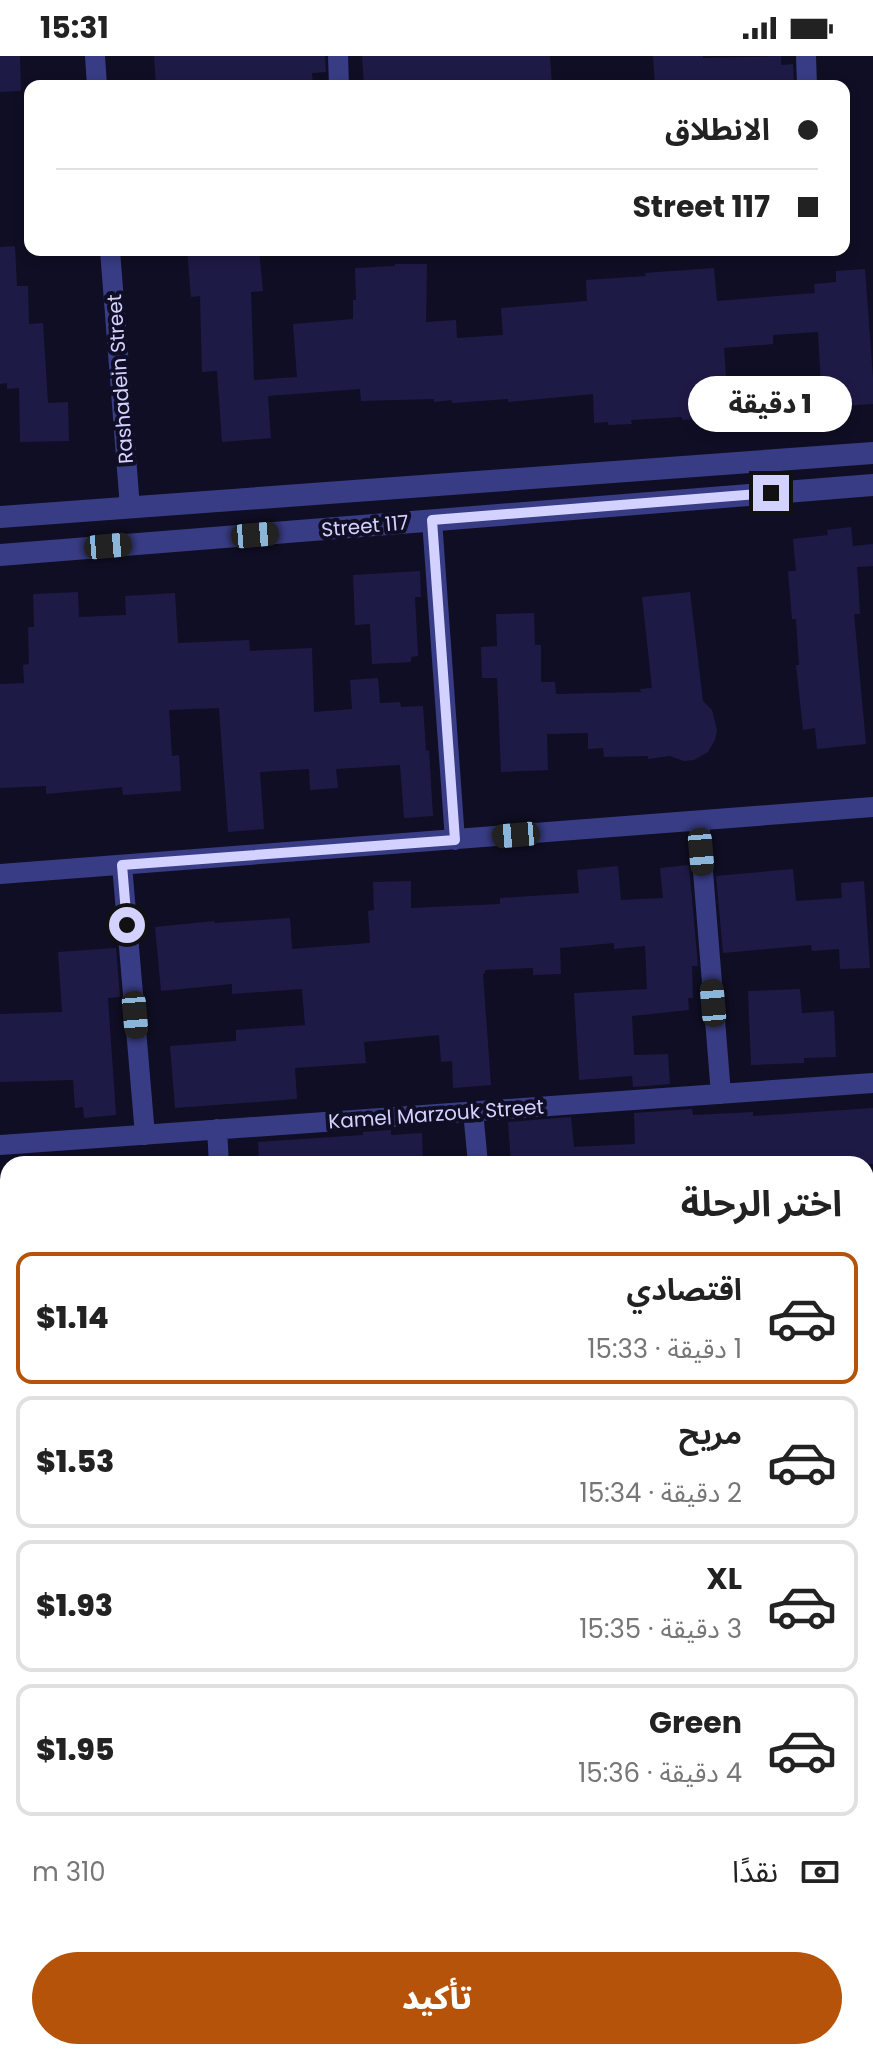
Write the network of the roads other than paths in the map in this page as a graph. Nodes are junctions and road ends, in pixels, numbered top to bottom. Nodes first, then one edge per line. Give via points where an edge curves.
1 (95, 56) edge
2 (338, 56) edge
3 (806, 56) edge
4 (97, 80) edge
5 (339, 80) edge
6 (807, 80) edge
7 (110, 256) edge
8 (873, 453) edge
9 (873, 485) edge
10 (130, 508) junction
11 (48, 514) junction
12 (0, 517) edge
13 (432, 520) junction
14 (49, 551) junction
15 (0, 555) edge
16 (873, 807) edge
17 (699, 822) junction
18 (455, 840) junction
19 (122, 865) junction
20 (0, 874) edge
21 (873, 1083) edge
22 (721, 1094) junction
23 (473, 1111) junction
24 (217, 1129) junction
25 (145, 1135) junction
26 (0, 1145) edge
27 (219, 1156) edge
28 (477, 1156) edge

1 - 4 street
2 - 5 street
3 - 6 street
7 - 10 street, Rashadein Street
8 - 10 street, Street 117
9 - 13 street, Street 117
10 - 11 street, Street 117
11 - 12 street, Street 117
11 - 14 street
13 - 14 street, Street 117
13 - 18 street
14 - 15 street, Street 117
16 - 17 street
17 - 18 street
17 - 22 street
18 - 19 street
19 - 20 street
19 - 25 street
21 - 22 street, Kamel Marzouk Street
22 - 23 street, Kamel Marzouk Street
23 - 24 street, Kamel Marzouk Street
23 - 28 street
24 - 25 street, Kamel Marzouk Street
24 - 27 street
25 - 26 street, Kamel Marzouk Street

